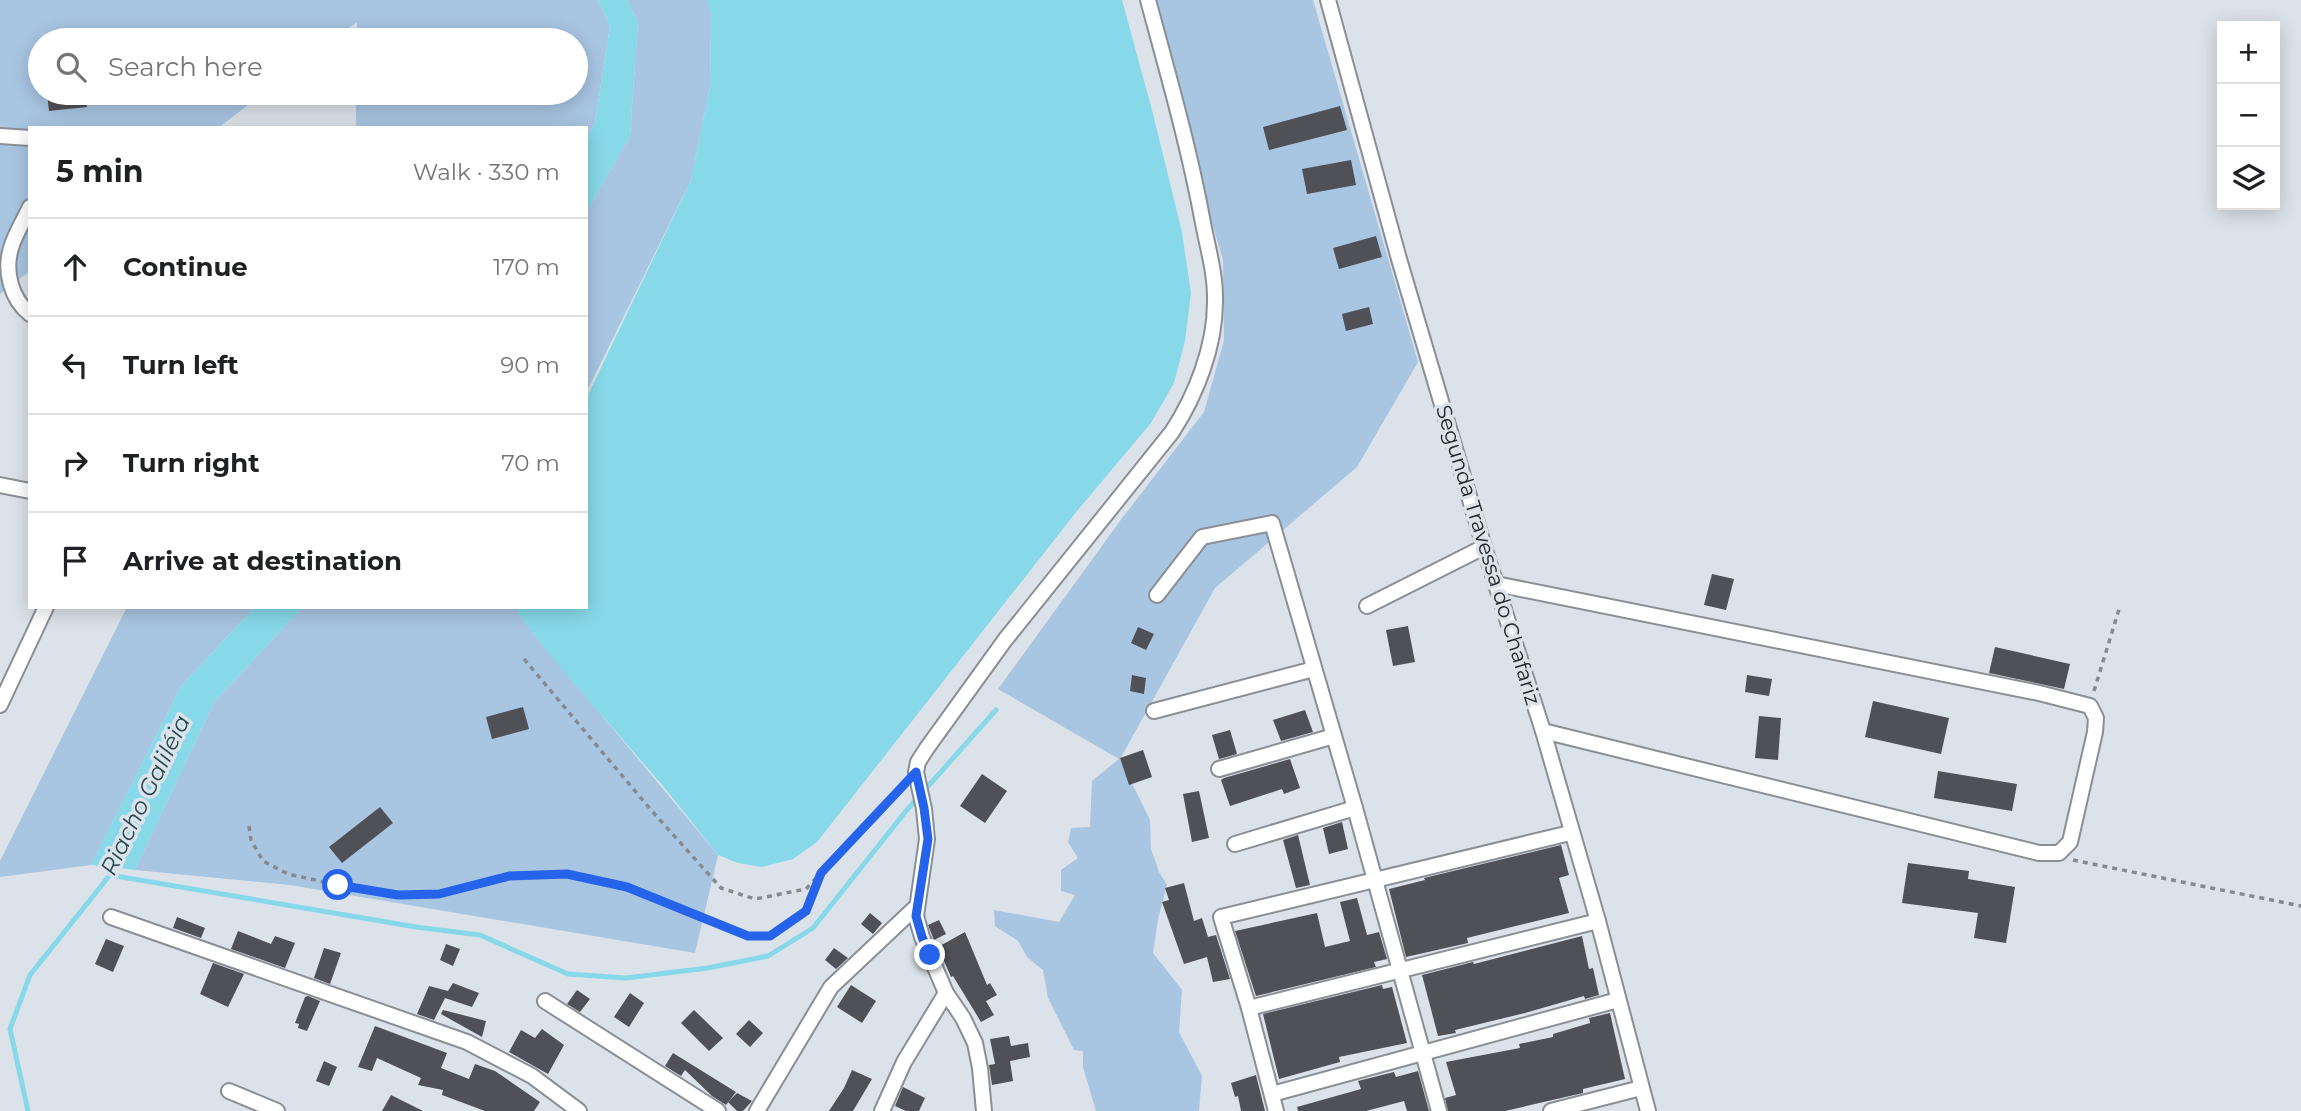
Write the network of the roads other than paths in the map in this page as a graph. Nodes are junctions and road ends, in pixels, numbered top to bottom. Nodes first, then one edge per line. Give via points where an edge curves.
1 (1148, 0) edge
2 (1328, 0) edge
3 (0, 136) edge
4 (28, 138) edge
5 (28, 211) edge
6 (28, 311) edge
7 (0, 485) edge
8 (28, 491) edge
9 (1484, 547) junction
10 (1496, 584) junction
11 (1157, 595) dead end
12 (1367, 606) dead end
13 (45, 609) edge
14 (1314, 669) junction
15 (0, 705) edge
16 (1154, 711) dead end
17 (1543, 732) junction
18 (1334, 736) junction
19 (1219, 769) dead end
20 (1355, 808) junction
21 (1570, 833) junction
22 (1235, 844) dead end
23 (1374, 879) junction
24 (917, 906) junction
25 (111, 917) dead end
26 (1598, 921) junction
27 (1400, 972) junction
28 (946, 993) junction
29 (1618, 1000) junction
30 (545, 1001) dead end
31 (1249, 1008) junction
32 (1422, 1054) junction
33 (1641, 1088) junction
34 (229, 1091) dead end
35 (1272, 1094) junction
36 (277, 1111) edge
37 (579, 1111) edge
38 (719, 1111) edge
39 (757, 1111) edge
40 (882, 1111) edge
41 (984, 1111) edge
42 (1276, 1111) edge
43 (1439, 1111) edge
44 (1552, 1111) edge
45 (1648, 1111) edge

1 - 24 street via 1191,160 1212,270 1215,302 1204,364 1187,410 1172,432 1005,640 918,762 928,839
2 - 9 street, Segunda Travessa do Chafariz
3 - 4 street
5 - 6 street via 10,249 8,276 13,292
7 - 8 street
9 - 10 street, Segunda Travessa do Chafariz
9 - 12 street
10 - 17 street, Segunda Travessa do Chafariz
10 - 17 street via 2039,693 2090,706 2096,718 2070,842 2059,853 2039,853
11 - 14 street via 1202,537 1272,523
13 - 15 street
14 - 16 street
14 - 18 street
17 - 21 street, Segunda Travessa do Chafariz
18 - 19 street
18 - 20 street
20 - 22 street
20 - 23 street
21 - 23 street
21 - 26 street, Segunda Travessa do Chafariz
23 - 27 street
23 - 31 street via 1221,917
24 - 28 street via 922,937
24 - 39 street via 831,987
25 - 37 street via 467,1042 532,1076
26 - 27 street
26 - 29 street, Segunda Travessa do Chafariz
27 - 31 street
27 - 32 street
28 - 40 street via 904,1062
28 - 41 street via 975,1043
29 - 32 street
29 - 33 street, Segunda Travessa do Chafariz
30 - 38 street
31 - 35 street
32 - 35 street
32 - 43 street
33 - 44 street
33 - 45 street, Segunda Travessa do Chafariz
34 - 36 street
35 - 42 street

